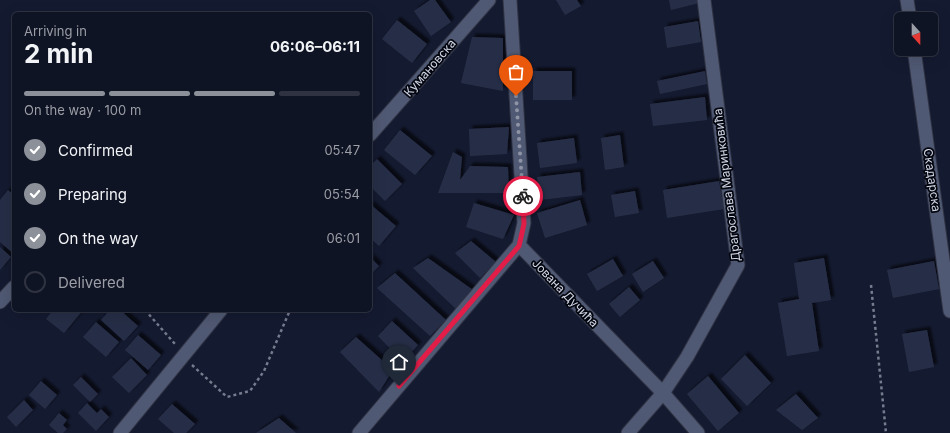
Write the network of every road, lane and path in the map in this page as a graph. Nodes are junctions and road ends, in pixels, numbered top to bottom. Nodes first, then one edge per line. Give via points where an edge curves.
1 (489, 0) edge
2 (510, 0) edge
3 (704, 0) edge
4 (907, 0) edge
5 (909, 12) edge
6 (915, 56) edge
7 (372, 133) edge
8 (519, 246) junction
9 (871, 285) dead end
10 (12, 289) edge
11 (0, 302) edge
12 (950, 311) edge
13 (147, 312) edge
14 (219, 312) edge
15 (289, 312) edge
16 (184, 355) junction
17 (663, 393) junction
18 (120, 433) edge
19 (359, 433) edge
20 (628, 433) edge
21 (698, 433) edge
22 (886, 433) edge

1 - 7 street, Кумановска
2 - 8 street via 524,224
3 - 17 street, Драгослава Маринковића via 738,265 687,358
4 - 5 street
6 - 12 street, Скадарска
8 - 17 street, Јована Дучића
8 - 19 street
9 - 22 path
10 - 11 street
13 - 16 path
14 - 16 street
15 - 16 path via 264,371 250,391 227,397
16 - 18 street
17 - 20 street, Драгослава Маринковића
17 - 21 street, Јована Дучића

